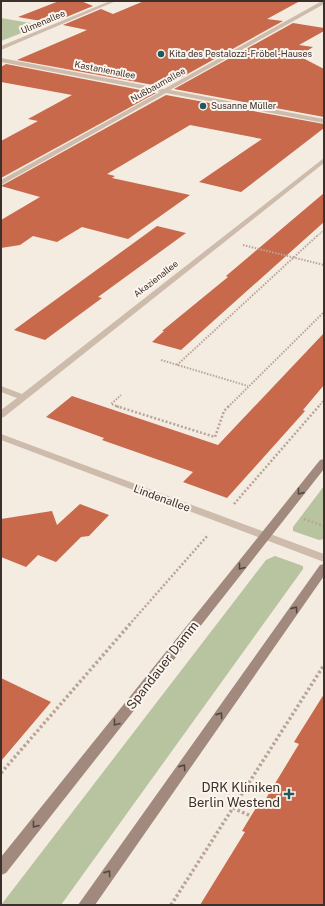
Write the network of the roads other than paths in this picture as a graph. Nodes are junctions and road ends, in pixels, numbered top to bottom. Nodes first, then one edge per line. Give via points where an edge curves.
1 (114, 1) edge
2 (324, 2) edge
3 (1, 48) edge
4 (1, 60) edge
5 (165, 91) junction
6 (324, 121) edge
7 (324, 160) edge
8 (1, 183) edge
9 (1, 389) edge
10 (24, 397) junction
11 (1, 415) edge
12 (1, 437) edge
13 (324, 462) edge
14 (265, 536) junction
15 (324, 558) edge
16 (324, 568) edge
17 (1, 868) edge
18 (86, 905) edge

1 - 3 street, Ulmenallee
2 - 5 street, Nußbaumallee
4 - 5 street, Kastanienallee
5 - 6 street, Kastanienallee
5 - 8 street, Nußbaumallee
7 - 10 street, Akazienallee
9 - 10 street
10 - 11 street, Akazienallee
12 - 14 street, Lindenallee
13 -> 14 main road, Spandauer Damm
14 - 15 street, Lindenallee
14 -> 17 main road, Spandauer Damm
18 -> 16 main road

